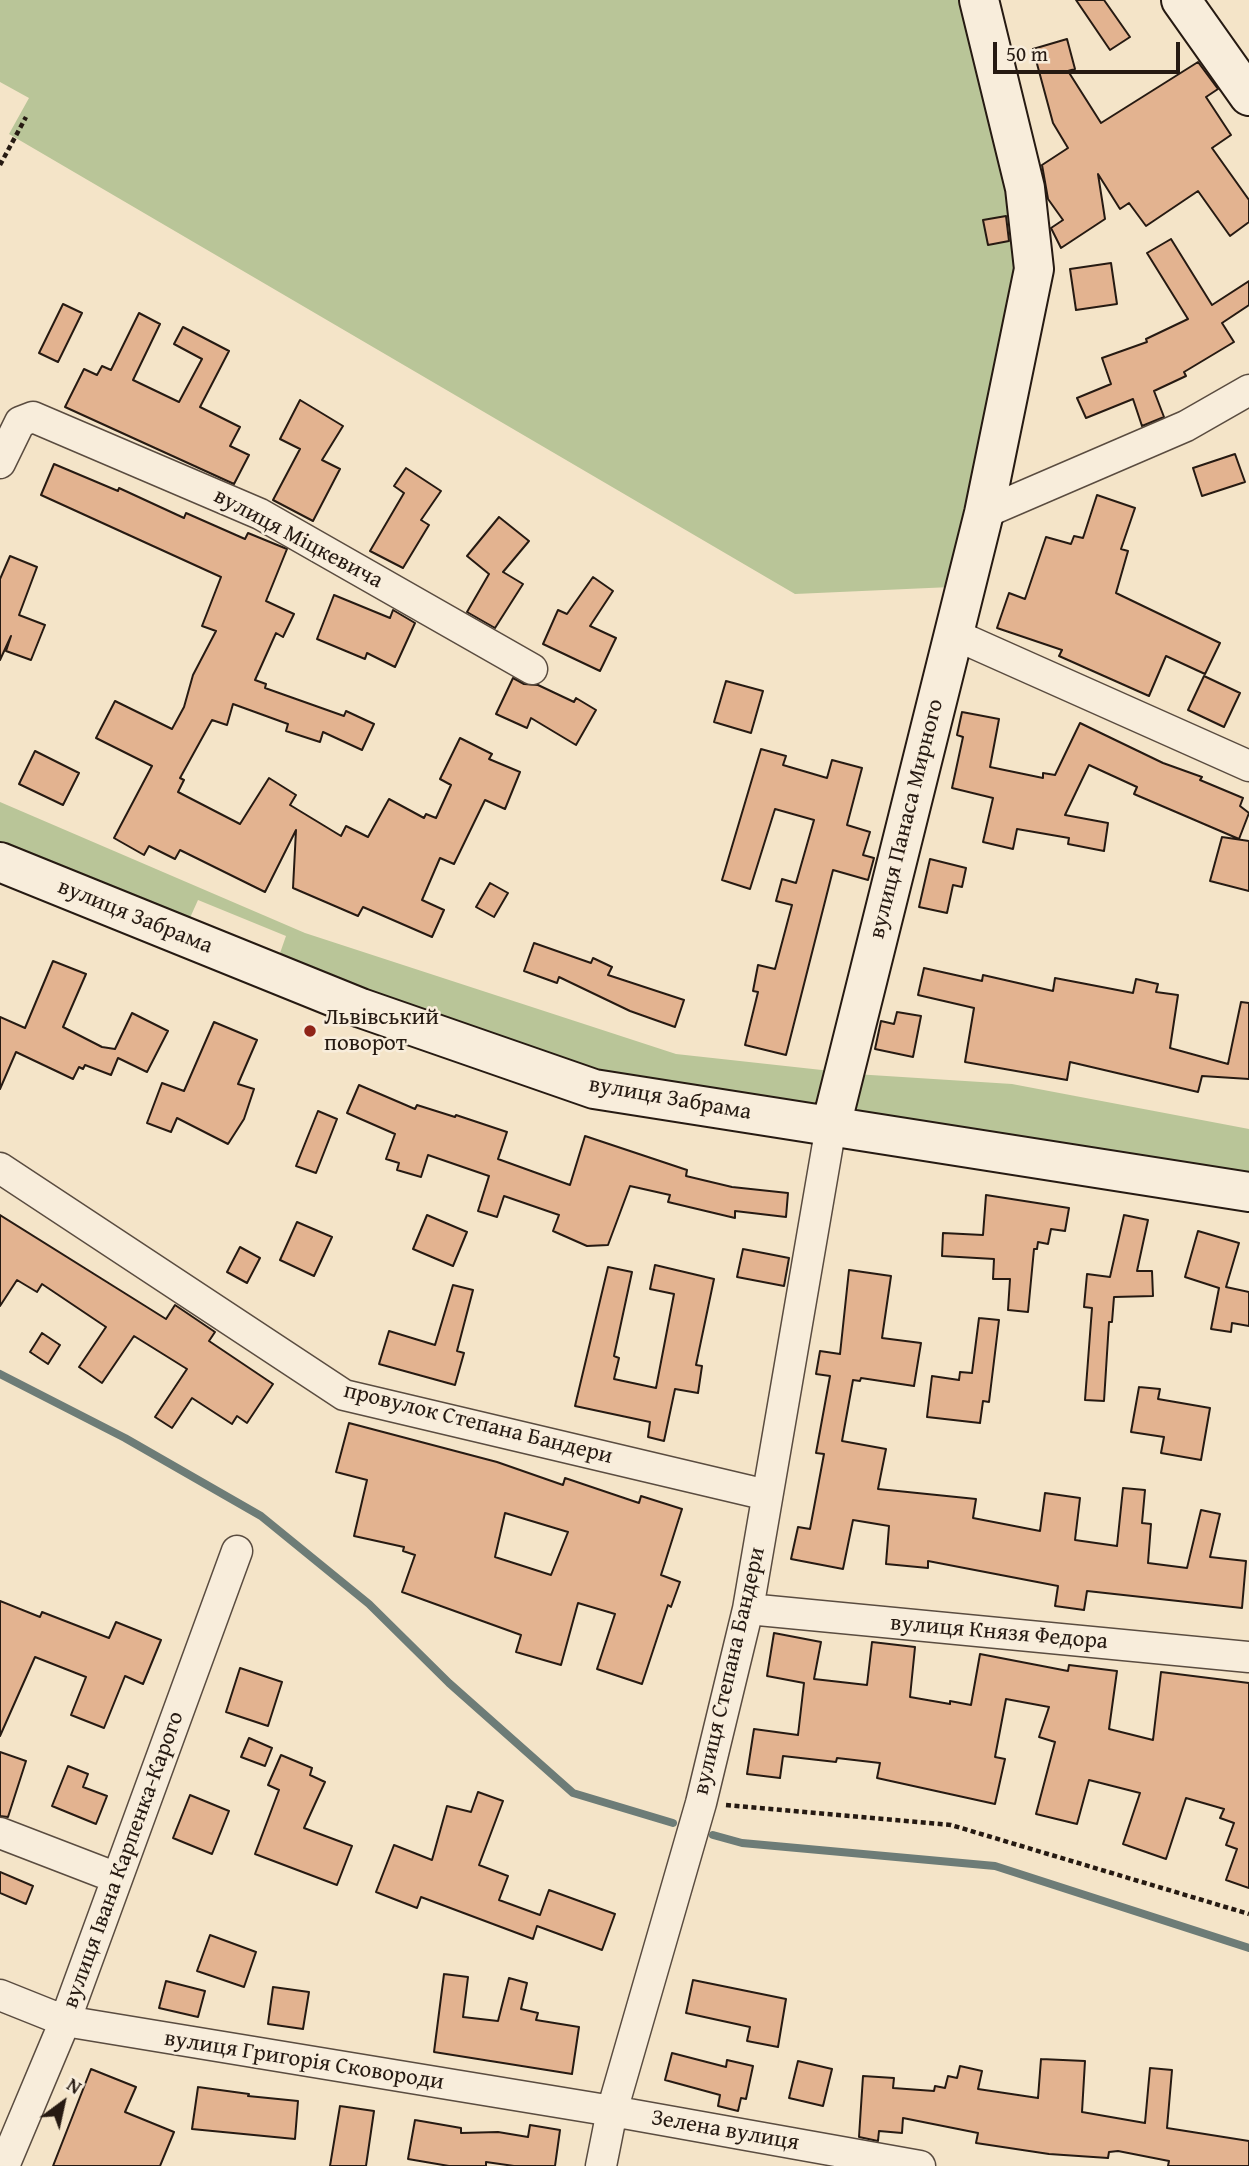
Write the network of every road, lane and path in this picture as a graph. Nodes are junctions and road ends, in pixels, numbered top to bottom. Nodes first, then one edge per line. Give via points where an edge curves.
1 (979, 0) edge
2 (1181, 0) edge
3 (1249, 96) edge
4 (26, 117) dead end
5 (0, 165) edge
6 (1249, 390) edge
7 (0, 463) edge
8 (984, 513) junction
9 (953, 634) junction
10 (532, 669) dead end
11 (1249, 766) edge
12 (0, 862) edge
13 (831, 1126) junction
14 (0, 1168) edge
15 (1249, 1192) edge
16 (767, 1494) junction
17 (237, 1551) dead end
18 (748, 1609) junction
19 (1249, 1657) edge
20 (701, 1803) junction
21 (0, 1833) edge
22 (117, 1878) junction
23 (1249, 1914) edge
24 (0, 1995) edge
25 (65, 2021) junction
26 (612, 2111) junction
27 (4, 2166) edge
28 (601, 2166) edge
29 (920, 2166) edge

1 - 8 main road, вулиця Панаса Мирного via 1025,188 1034,269
2 - 3 main road
4 - 5 path
6 - 8 street via 1186,426
7 - 10 street, вулиця Міцкевича via 20,422 33,417 260,514
8 - 9 main road, вулиця Панаса Мирного
9 - 11 street
9 - 13 main road, вулиця Панаса Мирного
12 - 13 main road, вулиця Забрама via 361,1008 594,1089
13 - 15 main road, вулиця Забрама
13 - 16 street, вулиця Степана Бандери
14 - 16 street, провулок Степана Бандери via 344,1395
16 - 18 street, вулиця Степана Бандери
17 - 22 street, вулиця Івана Карпенка-Карого
18 - 19 street, вулиця Князя Федора
18 - 20 street, вулиця Степана Бандери
20 - 23 path via 951,1825
20 - 26 street, вулиця Степана Бандери
21 - 22 street
22 - 25 street, вулиця Івана Карпенка-Карого
24 - 25 street, вулиця Григорія Сковороди
25 - 26 street, вулиця Григорія Сковороди
25 - 27 street, вулиця Івана Карпенка-Карого
26 - 28 street, вулиця Степана Бандери
26 - 29 street, Зелена вулиця

